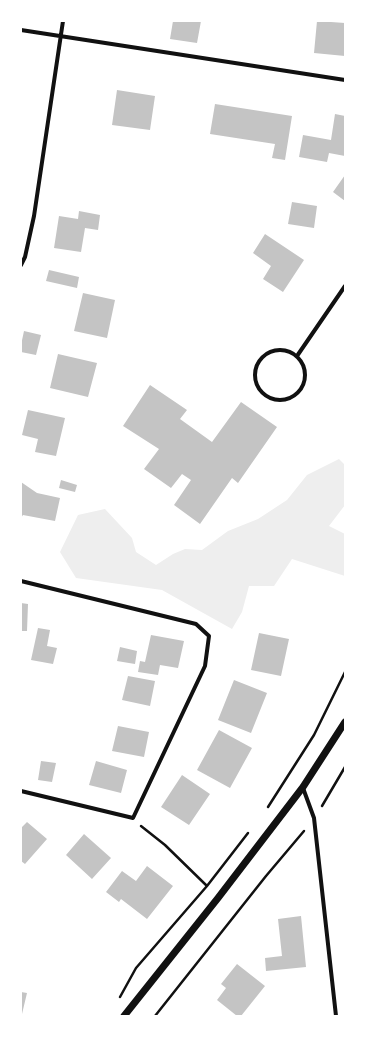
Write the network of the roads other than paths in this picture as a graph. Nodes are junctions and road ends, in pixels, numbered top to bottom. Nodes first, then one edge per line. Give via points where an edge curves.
1 (63, 21) edge
2 (21, 30) edge
3 (61, 36) junction
4 (345, 80) edge
5 (21, 265) edge
6 (345, 286) edge
7 (297, 356) junction
8 (21, 582) edge
9 (345, 722) edge
10 (303, 788) junction
11 (21, 791) edge
12 (124, 1016) edge
13 (336, 1016) edge

1 - 3 street
2 - 3 street
3 - 4 street
3 - 5 street via 34,216
6 - 7 street
7 - 7 street via 286,351 274,351 263,356 256,366 255,378 260,390 269,397 280,400 292,397 301,389 305,378 303,366
8 - 11 street via 196,624 209,636 205,666 133,818
9 - 10 street
10 - 12 street
10 - 13 street via 314,818

